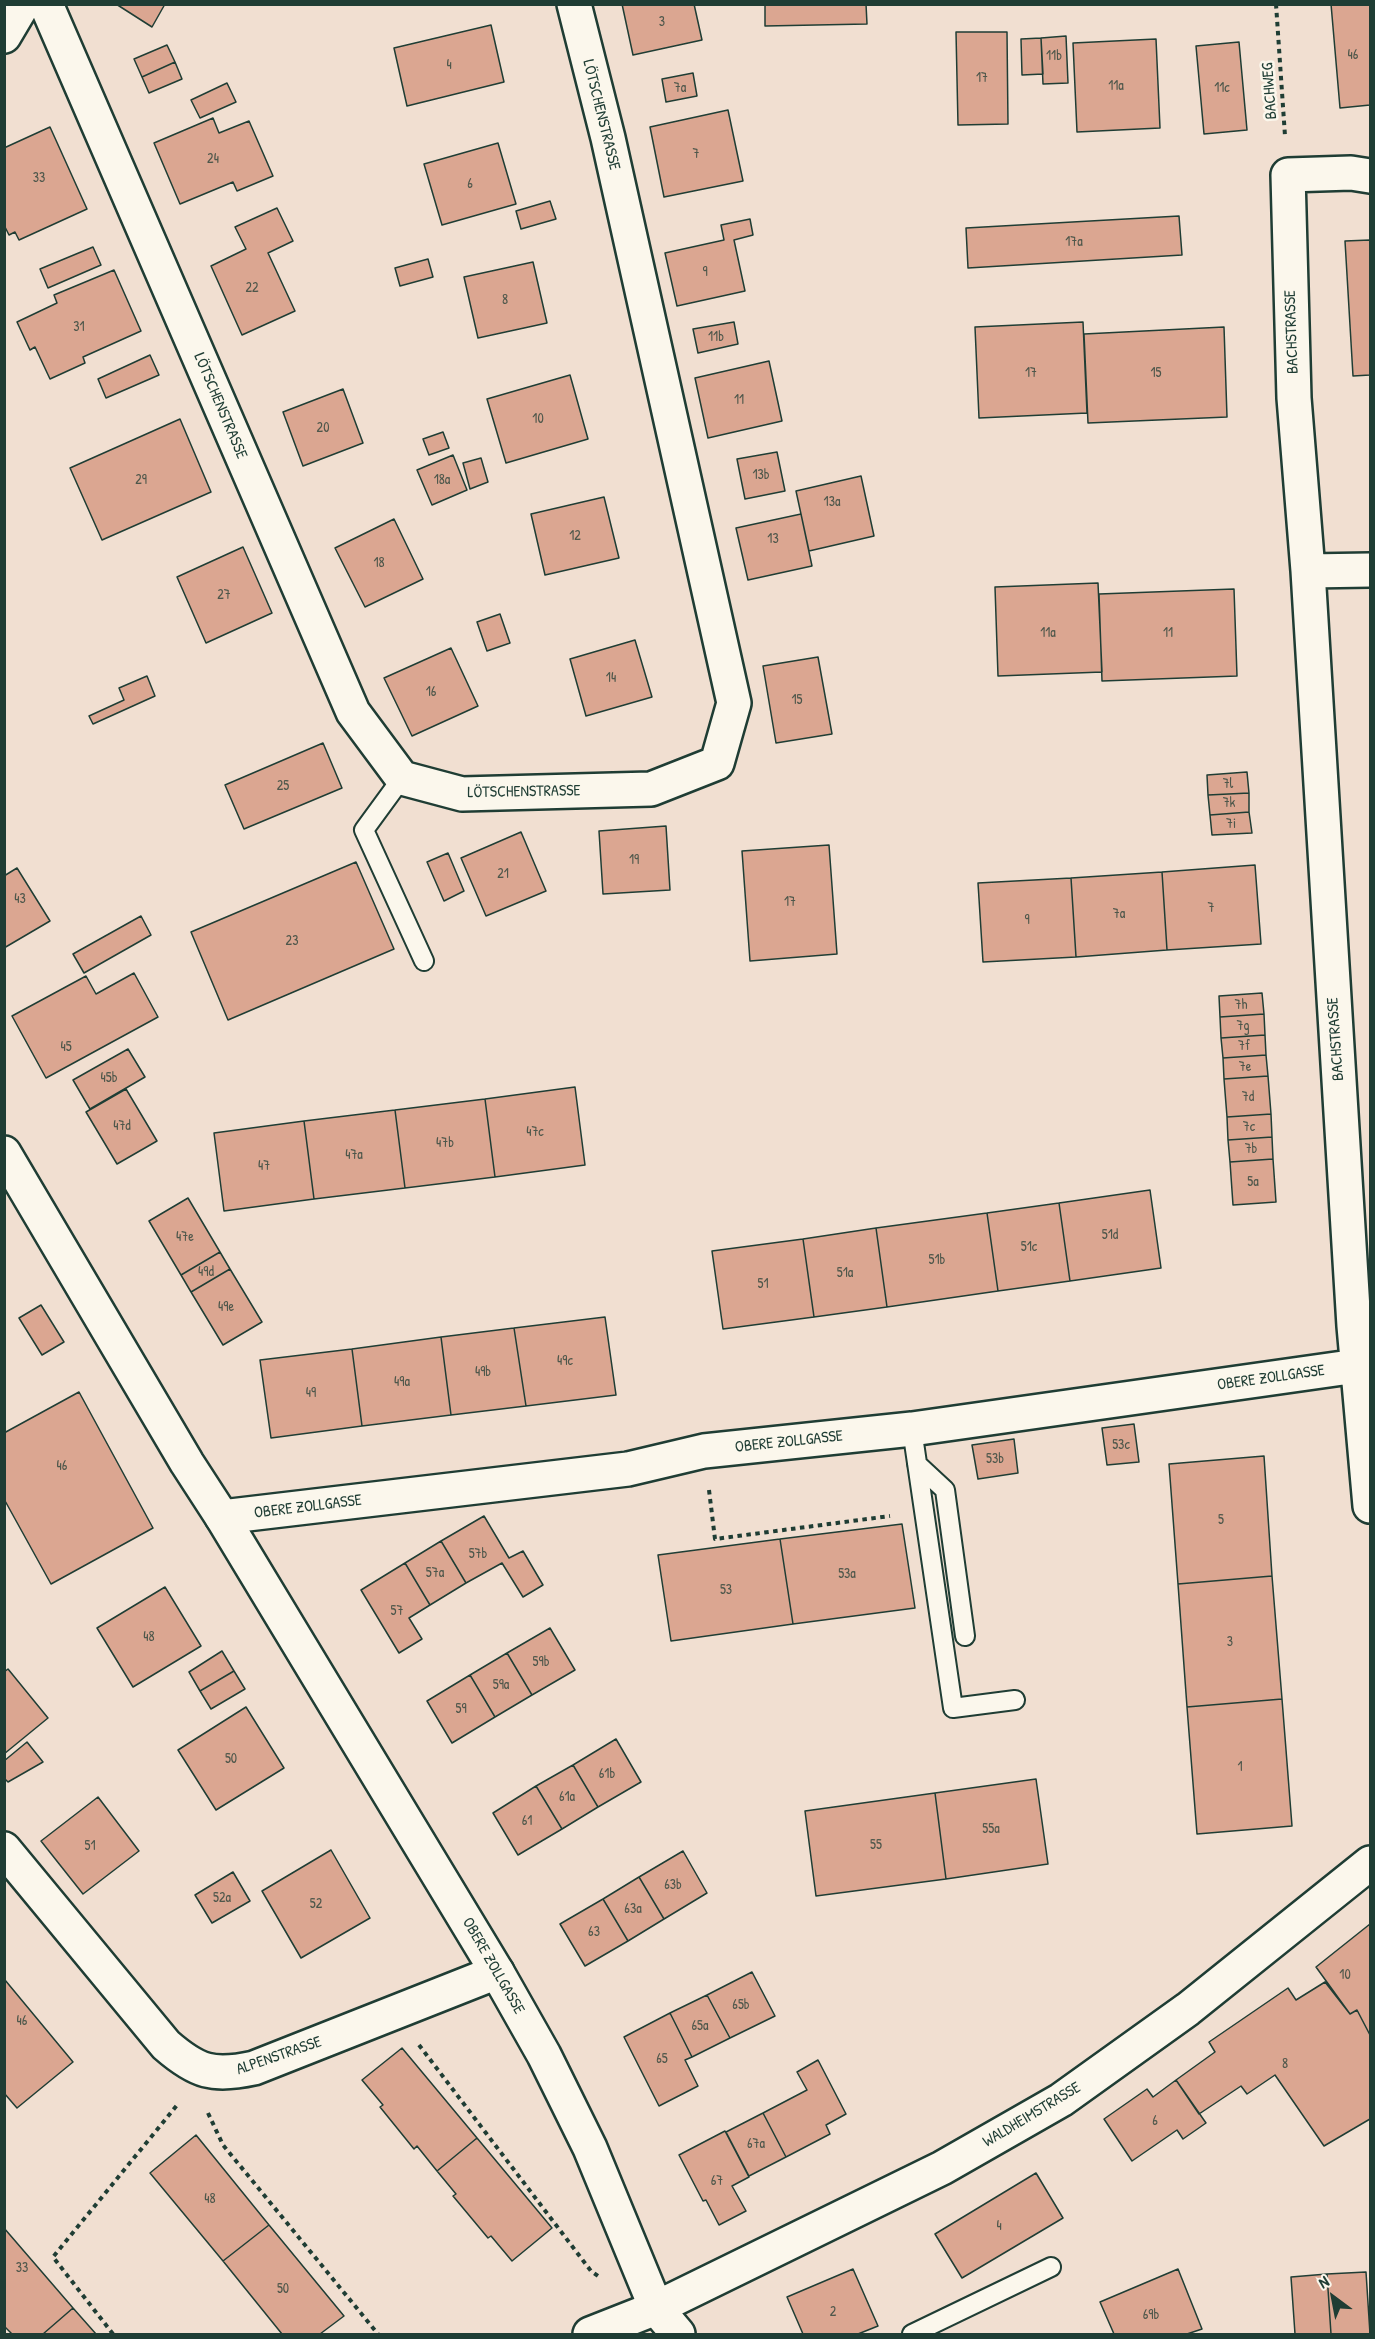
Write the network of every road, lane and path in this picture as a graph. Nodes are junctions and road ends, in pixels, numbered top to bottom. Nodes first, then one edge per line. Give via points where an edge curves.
1 (23, 4) edge
2 (46, 4) edge
3 (574, 4) edge
4 (1276, 4) edge
5 (4, 36) edge
6 (1288, 175) junction
7 (1371, 176) edge
8 (1371, 570) edge
9 (1308, 571) junction
10 (402, 778) junction
11 (424, 961) dead end
12 (4, 1153) edge
13 (1357, 1366) junction
14 (912, 1429) junction
15 (704, 1451) junction
16 (917, 1464) junction
17 (1371, 1506) edge
18 (924, 1511) junction
19 (222, 1517) junction
20 (965, 1636) dead end
21 (1015, 1700) dead end
22 (4, 1848) edge
23 (1371, 1863) edge
24 (497, 1972) junction
25 (395, 2013) junction
26 (205, 2070) junction
27 (1051, 2267) dead end
28 (600, 2277) dead end
29 (658, 2321) edge
30 (113, 2334) edge
31 (378, 2334) edge
32 (590, 2334) edge
33 (678, 2334) edge
34 (912, 2334) edge

1 - 5 street
2 - 10 street, LÖTSCHENSTRASSE via 353,712
3 - 10 street, LÖTSCHENSTRASSE via 734,703 717,763 651,789 462,794
4 - 6 path, BACHWEG
6 - 7 street
6 - 9 street, BACHSTRASSE via 1294,398
8 - 9 street
9 - 13 street, BACHSTRASSE
10 - 11 lane via 364,830
12 - 19 street, OBERE ZOLLGASSE
13 - 14 street, OBERE ZOLLGASSE
13 - 17 street, BACHSTRASSE
14 - 15 street, OBERE ZOLLGASSE
14 - 16 lane
15 - 18 path via 715,1539
15 - 19 street, OBERE ZOLLGASSE via 628,1469
16 - 18 lane
16 - 20 lane via 945,1490
18 - 21 lane via 953,1708
19 - 24 street, OBERE ZOLLGASSE
22 - 26 street, ALPENSTRASSE via 166,2045
23 - 29 street, WALDHEIMSTRASSE via 1188,2009 1061,2100
24 - 25 street, ALPENSTRASSE
24 - 29 street, OBERE ZOLLGASSE via 590,2148
25 - 26 street, ALPENSTRASSE via 254,2068 230,2073
25 - 28 path via 591,2271
26 - 30 path via 53,2257
26 - 31 path via 206,2109 223,2145
27 - 34 lane
29 - 32 street, WALDHEIMSTRASSE
29 - 33 street, OBERE ZOLLGASSE

